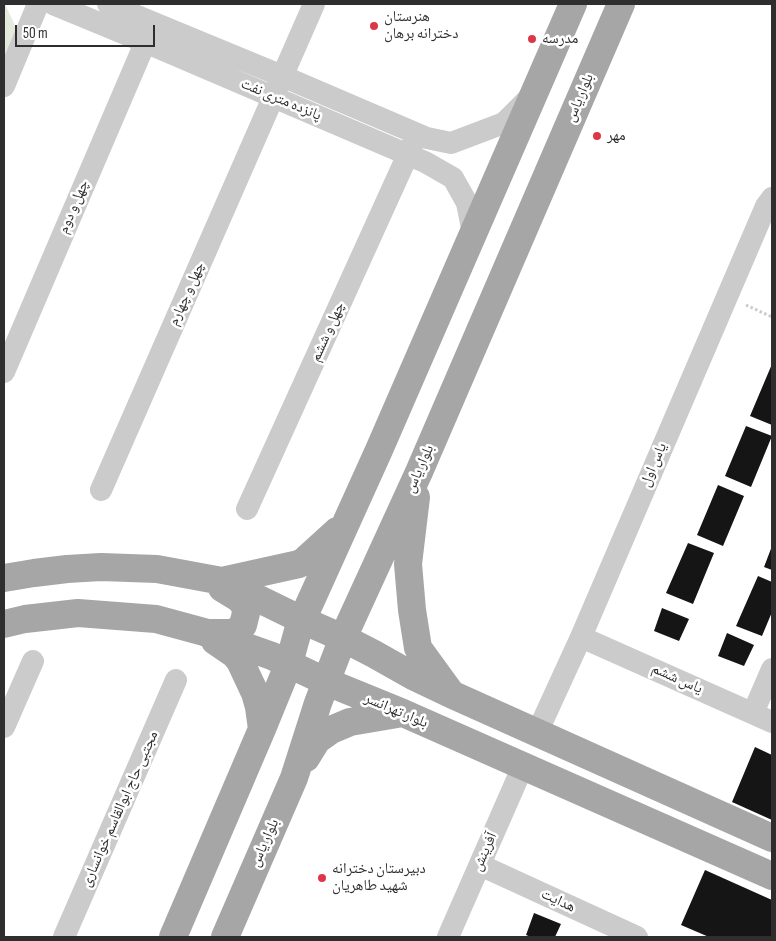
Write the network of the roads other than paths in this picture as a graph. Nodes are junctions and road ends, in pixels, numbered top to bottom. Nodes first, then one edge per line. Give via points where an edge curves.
1 (39, 4) edge
2 (54, 4) edge
3 (108, 4) edge
4 (314, 4) edge
5 (573, 4) edge
6 (621, 4) edge
7 (149, 32) junction
8 (282, 76) junction
9 (4, 86) edge
10 (534, 94) junction
11 (273, 97) junction
12 (417, 134) junction
13 (408, 155) junction
14 (772, 198) edge
15 (474, 232) junction
16 (4, 372) edge
17 (419, 472) junction
18 (101, 490) dead end
19 (247, 509) dead end
20 (347, 521) junction
21 (4, 578) edge
22 (212, 579) junction
23 (302, 620) junction
24 (4, 624) edge
25 (204, 632) junction
26 (581, 637) junction
27 (343, 638) junction
28 (33, 661) dead end
29 (289, 663) junction
30 (772, 669) edge
31 (176, 680) dead end
32 (327, 682) junction
33 (453, 696) junction
34 (403, 713) junction
35 (763, 717) edge
36 (4, 727) edge
37 (262, 729) junction
38 (537, 733) junction
39 (523, 766) junction
40 (294, 778) junction
41 (772, 838) edge
42 (480, 865) junction
43 (772, 876) edge
44 (64, 937) edge
45 (173, 937) edge
46 (225, 937) edge
47 (448, 937) edge
48 (637, 937) edge

1 - 2 street
1 - 9 street
2 - 7 street, پانزده متری نفت
3 - 7 street, پانزده متری نفت
4 - 8 street, چهل و چهارم
5 - 10 main road
6 - 17 main road, بلوار یاس
7 - 8 street, پانزده متری نفت
7 - 11 street, پانزده متری نفت
7 - 16 street, چهل و دوم
8 - 11 street, چهل و چهارم
8 - 12 street, پانزده متری نفت
10 - 12 street, پانزده متری نفت via 504,123 451,143
10 - 15 main road
11 - 13 street, پانزده متری نفت
11 - 18 street, چهل و چهارم
12 - 13 street, چهل و ششم
13 - 15 street, پانزده متری نفت via 453,178 467,203
13 - 19 street, چهل و ششم
14 - 26 street, یاس اول
15 - 20 main road
17 - 27 main road, بلوار یاس
17 - 33 main road via 408,564 412,610 418,648
20 - 22 main road via 300,564
20 - 23 main road
21 - 22 main road via 101,567 157,569
22 - 23 main road
22 - 25 main road via 240,599 246,613 243,625 236,632
23 - 27 main road
23 - 29 main road
24 - 25 main road, بلوار تهرانسر via 78,612 156,619
25 - 29 main road, بلوار تهرانسر
25 - 37 main road via 240,661 255,694
26 - 35 street, یاس ششم
26 - 38 street, یاس اول
27 - 32 main road, بلوار یاس
27 - 33 main road
28 - 36 street
29 - 32 main road, بلوار تهرانسر
29 - 37 main road
30 - 35 street
31 - 44 street, مجتبی حاج ابوالقاسم خوانساری
32 - 34 main road, بلوار تهرانسر
32 - 40 main road, بلوار یاس
33 - 38 main road
34 - 39 main road, بلوار تهرانسر
34 - 40 main road via 350,722 331,730 317,740
37 - 45 main road
38 - 41 main road
39 - 42 street, آفرینش
39 - 43 main road, بلوار تهرانسر
40 - 46 main road, بلوار یاس
42 - 47 street, آفرینش
42 - 48 street, هدایت

